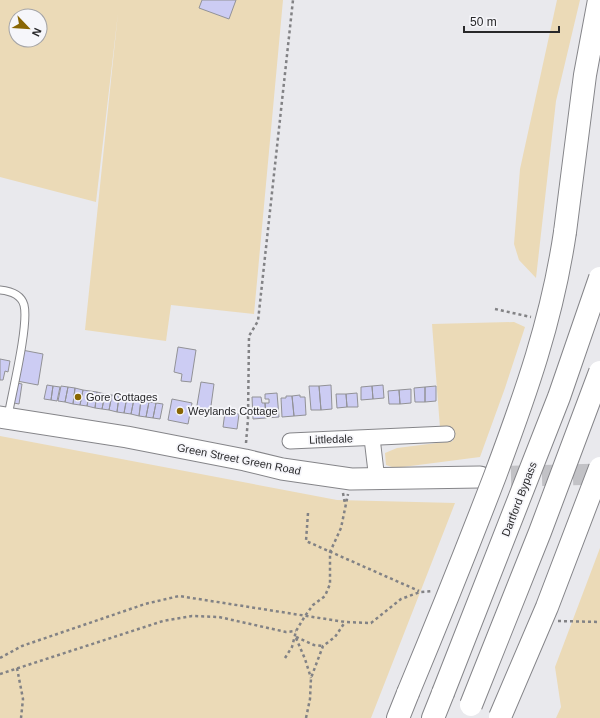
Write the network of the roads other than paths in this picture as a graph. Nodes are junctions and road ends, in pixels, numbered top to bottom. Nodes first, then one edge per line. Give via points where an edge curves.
1 (599, 0) edge
2 (600, 278) edge
3 (0, 290) edge
4 (600, 372) edge
5 (4, 418) edge
6 (447, 434) dead end
7 (372, 438) junction
8 (290, 441) dead end
9 (600, 468) edge
10 (480, 477) tunnel mouth
11 (377, 480) junction
12 (468, 712) edge
13 (500, 717) edge
14 (398, 718) edge
15 (433, 718) edge

1 - 14 highway, bridge via 585,75 559,270 548,321 522,403
2 - 15 highway, Dartford Bypass, bridge via 559,397
3 - 5 lane via 16,294 24,306 23,338
4 - 12 highway, bridge
5 - 11 main road, Green Street Green Road via 127,437 282,469
6 - 7 street, Littledale
7 - 8 street, Littledale
7 - 11 street
9 - 13 highway, bridge
10 - 11 main road, Green Street Green Road

